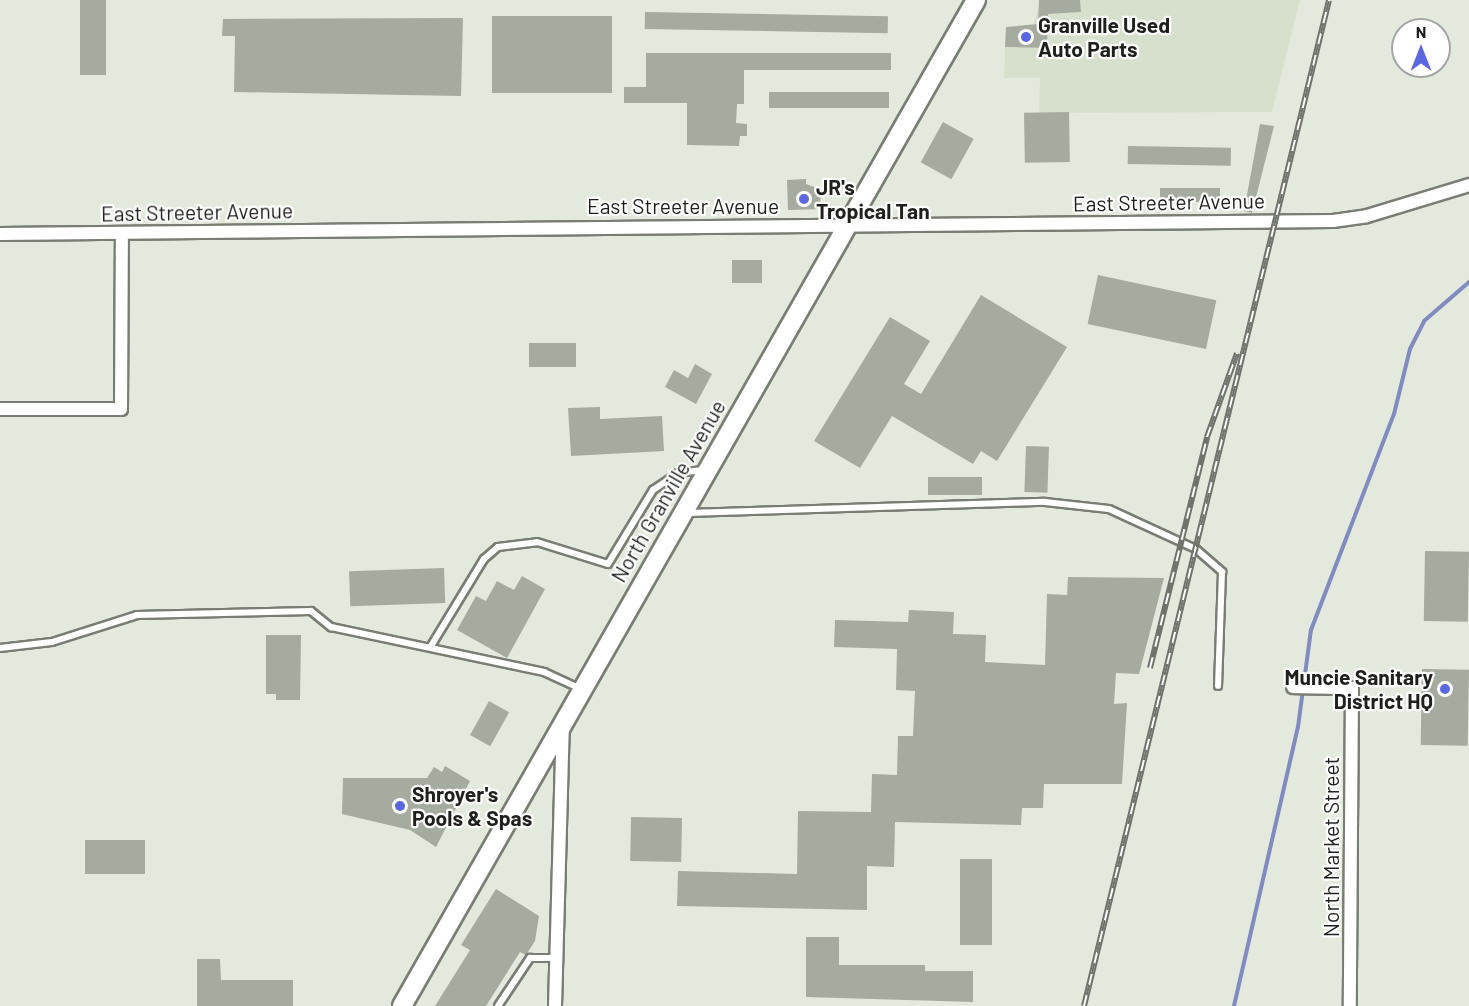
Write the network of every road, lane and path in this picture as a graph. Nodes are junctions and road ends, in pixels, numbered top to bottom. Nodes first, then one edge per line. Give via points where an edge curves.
1 (976, 0) edge
2 (1469, 185) edge
3 (845, 227) junction
4 (122, 233) junction
5 (0, 234) edge
6 (0, 409) edge
7 (706, 470) junction
8 (681, 513) junction
9 (431, 646) junction
10 (0, 648) edge
11 (1218, 686) dead end
12 (1293, 687) dead end
13 (582, 690) junction
14 (562, 727) junction
15 (556, 958) junction
16 (402, 1006) edge
17 (498, 1006) edge
18 (555, 1006) edge
19 (1350, 1006) edge

1 - 3 main road, North Granville Avenue
2 - 3 street, East Streeter Avenue via 1367,216 1333,221
3 - 4 street, East Streeter Avenue
3 - 7 main road, North Granville Avenue
4 - 5 street, East Streeter Avenue
4 - 6 street via 121,409
7 - 8 main road, North Granville Avenue
7 - 9 lane via 678,473 653,490 608,564 537,542 498,547 484,559
8 - 11 lane via 835,512 1045,502 1109,509 1196,549 1222,572
8 - 13 main road, North Granville Avenue
9 - 10 lane via 331,627 311,611 275,611 137,615 52,642
9 - 13 lane via 544,672
12 - 19 street, North Market Street via 1352,688
13 - 14 main road, North Granville Avenue
14 - 15 street
14 - 16 main road, North Granville Avenue
15 - 17 lane via 530,958
15 - 18 street

